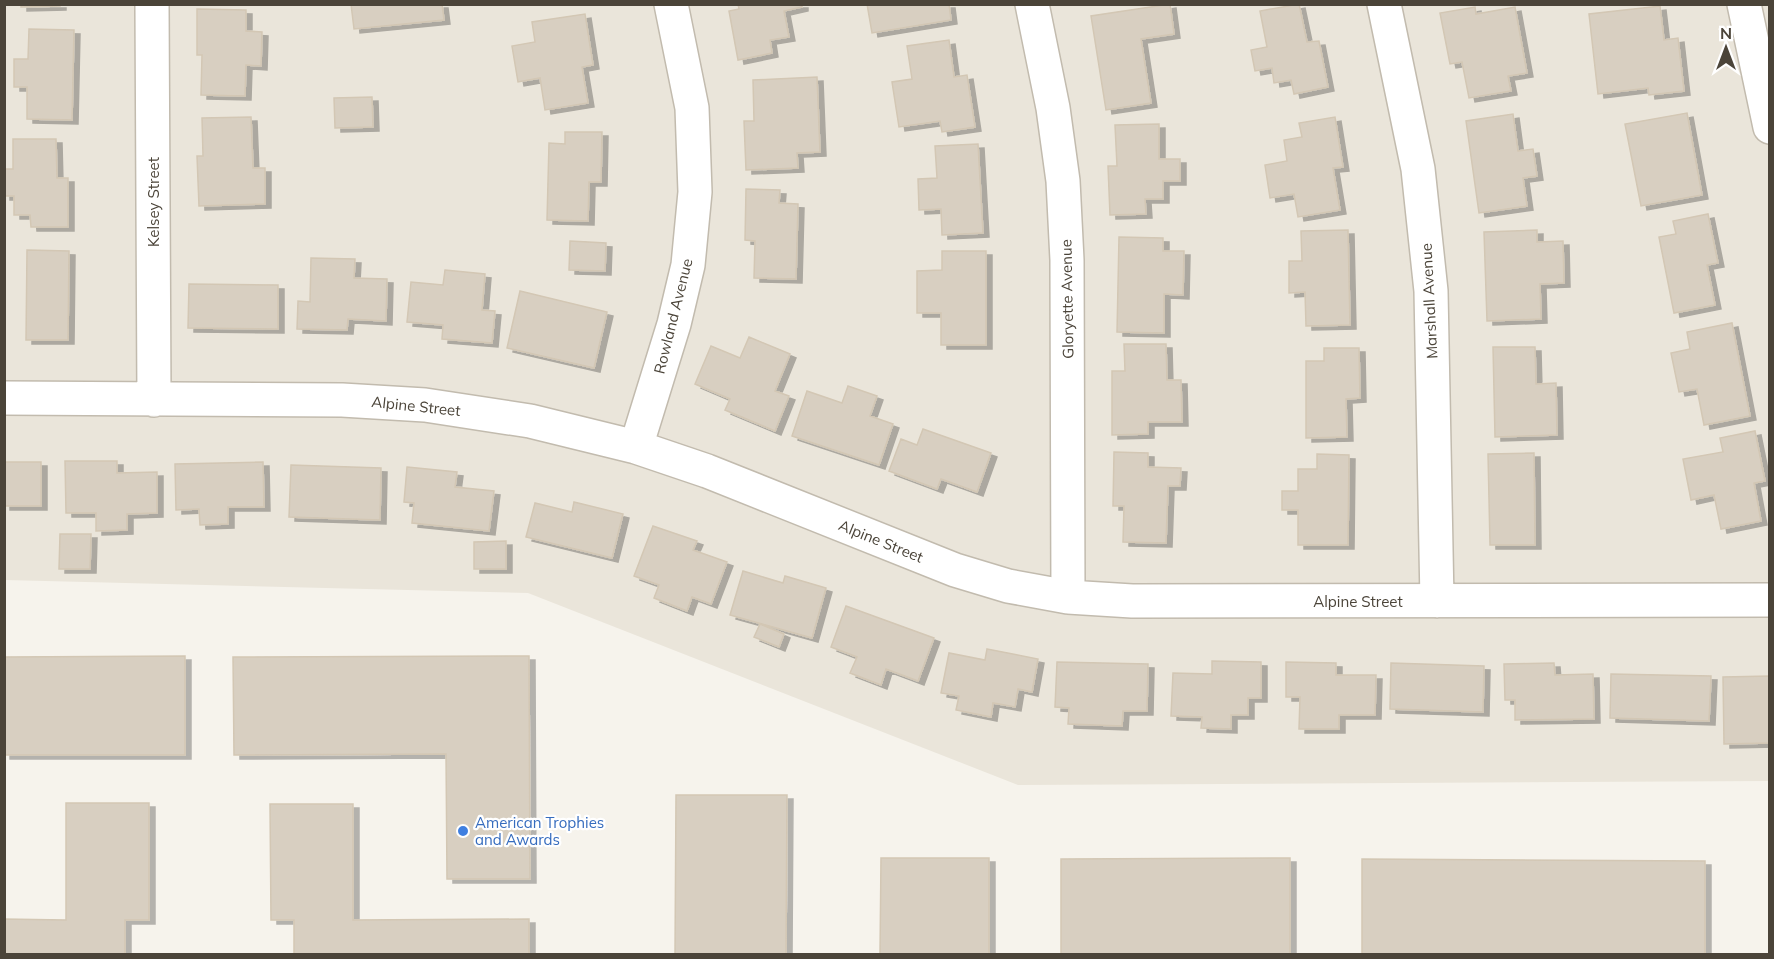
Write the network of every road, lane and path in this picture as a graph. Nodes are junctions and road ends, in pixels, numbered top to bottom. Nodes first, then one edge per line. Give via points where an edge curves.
1 (152, 4) edge
2 (671, 4) edge
3 (1032, 4) edge
4 (1384, 4) edge
5 (1744, 4) edge
6 (1770, 127) edge
7 (4, 398) edge
8 (154, 400) junction
9 (636, 447) junction
10 (1068, 597) junction
11 (1770, 600) edge
12 (1437, 601) junction

1 - 8 street, Kelsey Street
2 - 9 street, Rowland Avenue via 692,108 695,192 687,265 674,324
3 - 10 street, Gloryette Avenue via 1053,108 1068,260
4 - 12 street, Marshall Avenue via 1418,169 1431,291
5 - 6 street
7 - 8 street, Alpine Street
8 - 9 street, Alpine Street via 342,400 425,405 530,421
9 - 10 street, Alpine Street via 707,471 955,570 1008,586
10 - 12 street, Alpine Street via 1132,601
11 - 12 street, Alpine Street

